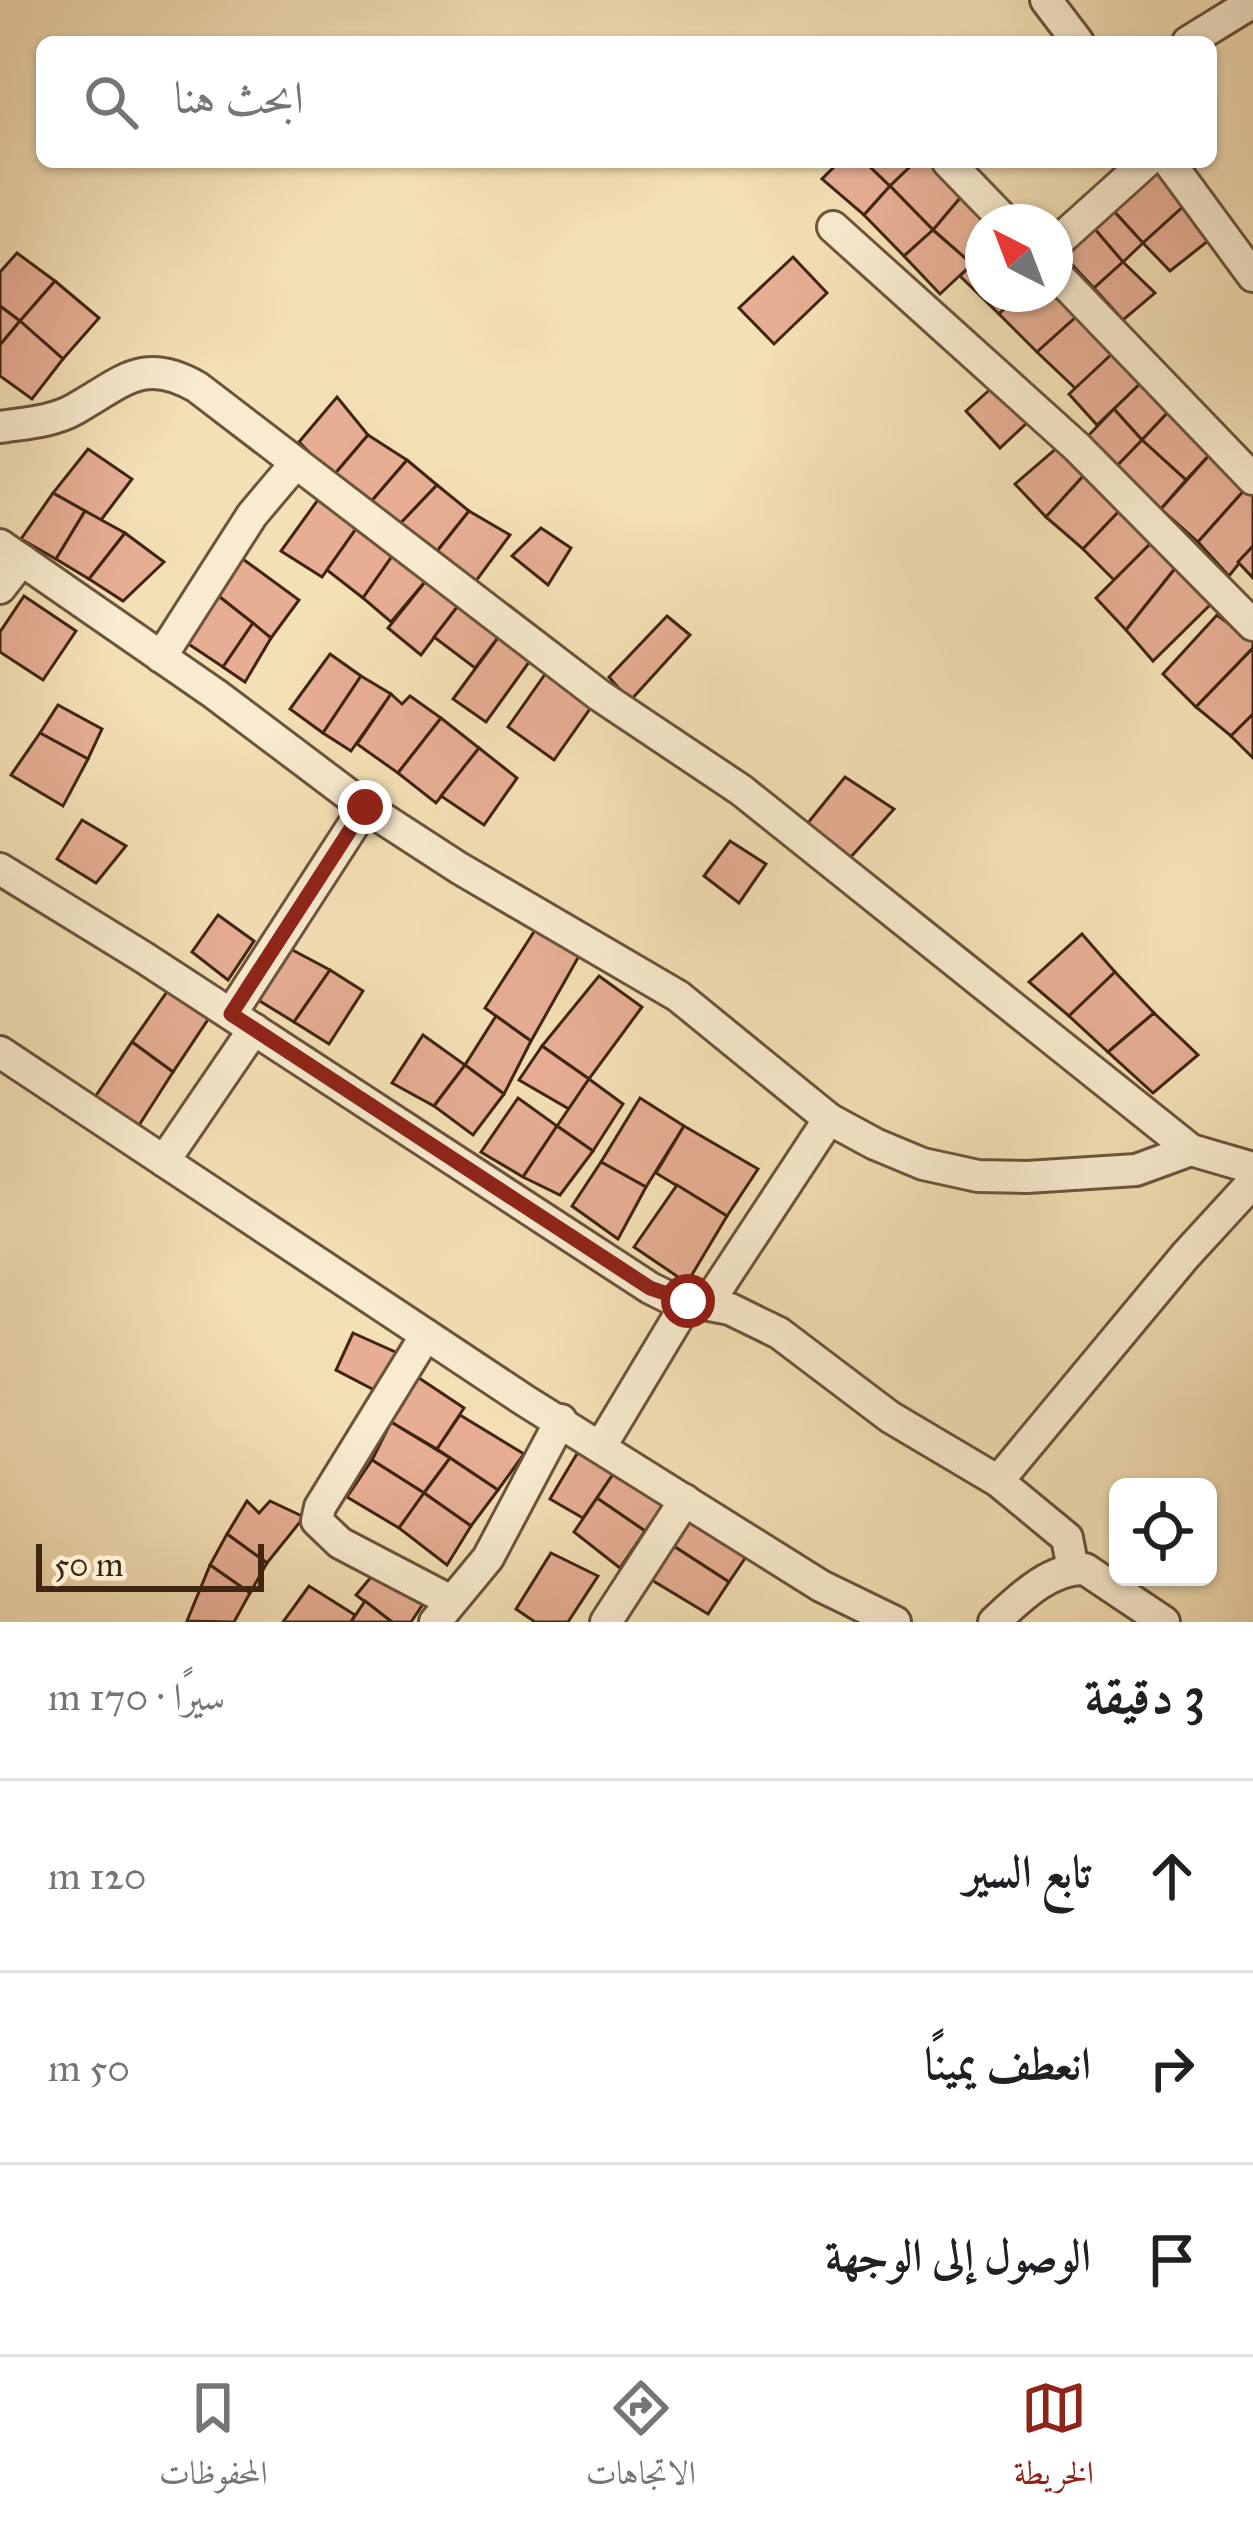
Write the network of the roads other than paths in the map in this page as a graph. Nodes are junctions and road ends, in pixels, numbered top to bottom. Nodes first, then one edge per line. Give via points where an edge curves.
1 (1046, 0) edge
2 (1253, 2) edge
3 (1073, 36) edge
4 (1199, 36) edge
5 (954, 168) edge
6 (1139, 168) edge
7 (1173, 168) edge
8 (989, 204) edge
9 (833, 227) dead end
10 (1073, 228) edge
11 (1253, 276) edge
12 (1073, 292) edge
13 (0, 427) edge
14 (296, 464) junction
15 (1253, 479) edge
16 (11, 553) edge
17 (0, 588) edge
18 (1253, 625) edge
19 (161, 656) junction
20 (365, 807) junction
21 (0, 868) edge
22 (242, 1022) junction
23 (0, 1052) edge
24 (830, 1118) junction
25 (1191, 1150) junction
26 (164, 1161) junction
27 (1253, 1168) edge
28 (1253, 1183) edge
29 (698, 1302) junction
30 (426, 1335) junction
31 (561, 1420) junction
32 (601, 1446) junction
33 (998, 1481) junction
34 (685, 1500) junction
35 (1072, 1569) junction
36 (442, 1611) edge
37 (606, 1622) edge
38 (895, 1622) edge
39 (994, 1622) edge
40 (1164, 1622) edge

1 - 3 street
2 - 4 street
5 - 8 street
6 - 10 street
7 - 11 street
9 - 18 street via 1077,447
12 - 15 street
13 - 14 street via 44,421 139,372 160,372 197,387
14 - 19 street via 252,515
14 - 25 street via 599,695 741,790
16 - 17 street
16 - 19 street
19 - 20 street
20 - 22 street
20 - 24 street via 678,997
21 - 22 street
22 - 26 street
22 - 29 street via 650,1288
23 - 26 street
24 - 25 street via 923,1164 978,1176 1136,1170
24 - 29 street
25 - 27 street
26 - 30 street
28 - 33 street
29 - 32 street
29 - 33 street via 779,1333 890,1418
30 - 31 street
30 - 36 street via 317,1520
31 - 32 street
31 - 36 street via 488,1558
32 - 34 street
33 - 35 street via 1067,1538
34 - 37 street
34 - 38 street via 821,1586
35 - 39 street
35 - 40 street via 1085,1569

